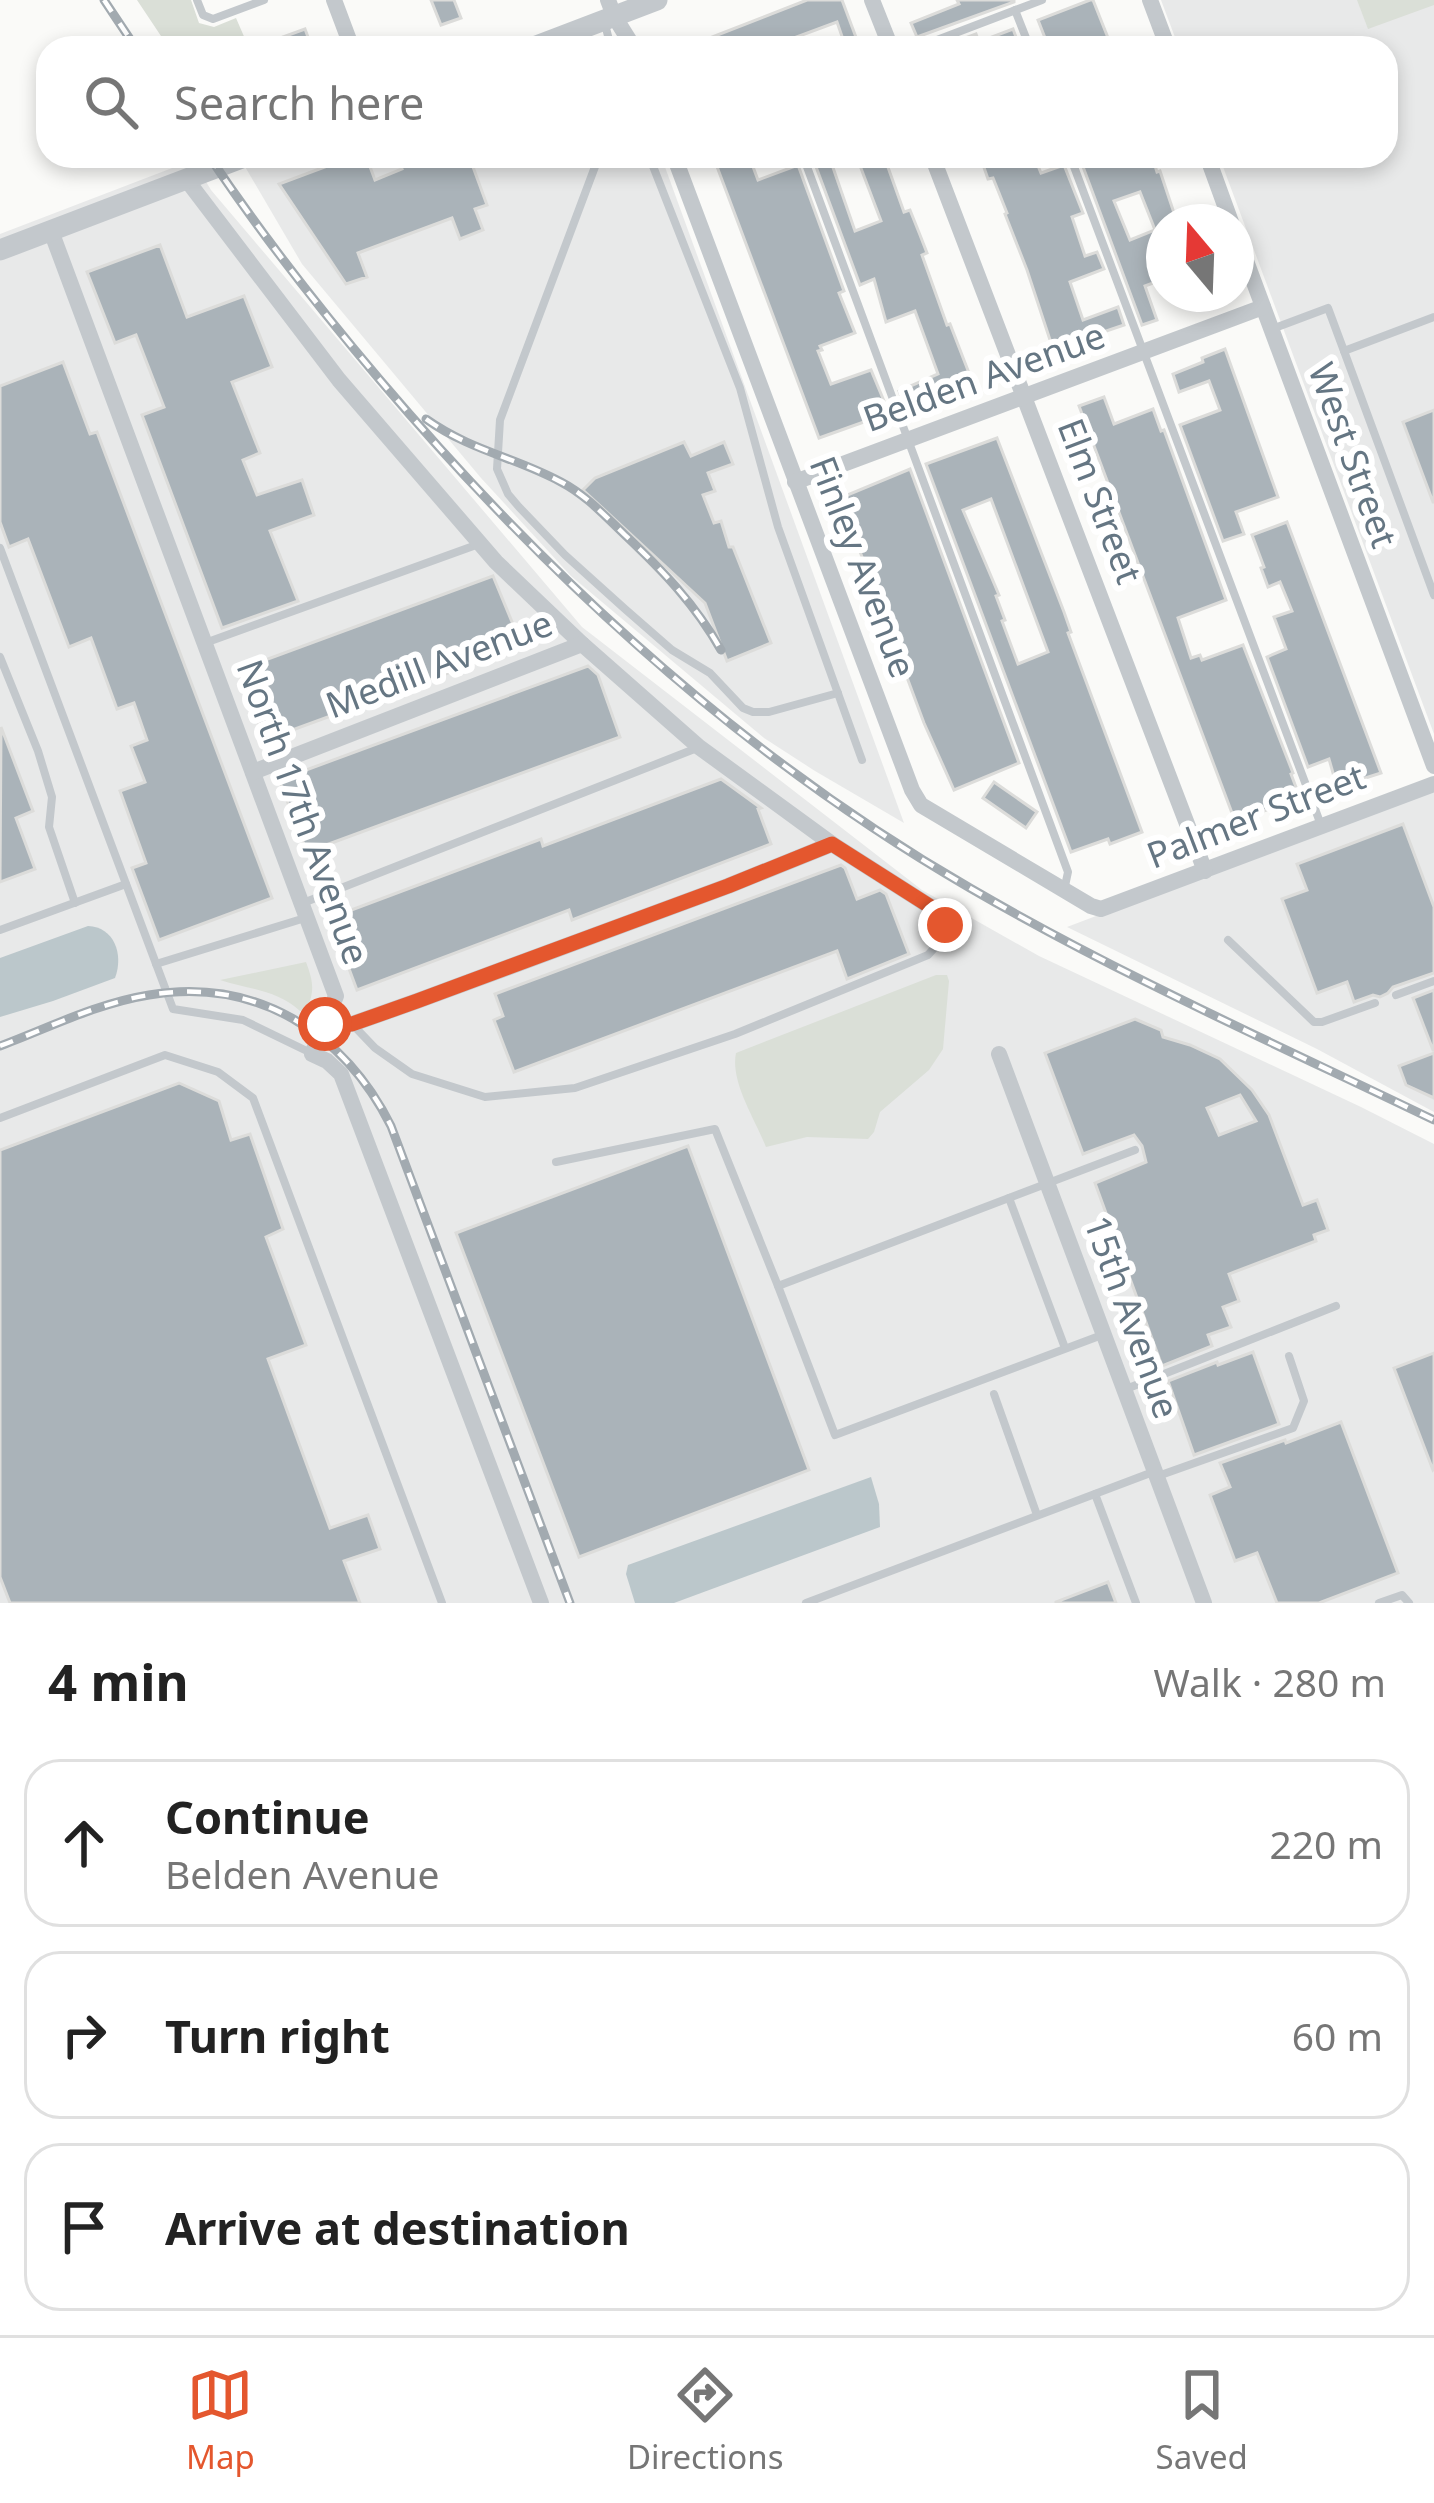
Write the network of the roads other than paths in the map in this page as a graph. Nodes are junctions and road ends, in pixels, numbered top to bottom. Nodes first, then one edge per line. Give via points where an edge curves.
1 (197, 0) edge
2 (264, 0) edge
3 (334, 0) edge
4 (872, 0) edge
5 (1042, 0) edge
6 (1150, 0) edge
7 (645, 2) edge
8 (1015, 10) junction
9 (609, 12) edge
10 (348, 36) edge
11 (557, 36) edge
12 (886, 36) edge
13 (947, 36) edge
14 (1025, 36) edge
15 (1164, 36) edge
16 (215, 168) edge
17 (594, 168) edge
18 (654, 168) edge
19 (678, 168) edge
20 (807, 168) edge
21 (937, 168) edge
22 (1075, 168) edge
23 (1212, 168) edge
24 (186, 179) junction
25 (1225, 204) edge
26 (51, 230) junction
27 (0, 250) edge
28 (1254, 283) edge
29 (1263, 308) junction
30 (1434, 317) edge
31 (1271, 329) junction
32 (1344, 351) junction
33 (1144, 352) junction
34 (1025, 397) junction
35 (908, 440) junction
36 (795, 482) junction
37 (480, 544) junction
38 (0, 548) edge
39 (1434, 595) edge
40 (205, 644) junction
41 (581, 644) junction
42 (0, 657) edge
43 (838, 693) junction
44 (699, 747) junction
45 (862, 760) dead end
46 (1434, 766) edge
47 (253, 772) junction
48 (1434, 784) edge
49 (1322, 827) junction
50 (832, 844) junction
51 (1205, 871) junction
52 (126, 884) junction
53 (1064, 890) junction
54 (75, 903) junction
55 (1101, 909) joint
56 (304, 910) junction
57 (945, 925) joint
58 (0, 931) edge
59 (1228, 940) dead end
60 (156, 964) junction
61 (1434, 981) edge
62 (1396, 995) dead end
63 (1375, 1003) dead end
64 (325, 1024) junction
65 (352, 1024) junction
66 (312, 1054) junction
67 (999, 1054) dead end
68 (0, 1118) edge
69 (1135, 1150) dead end
70 (556, 1162) dead end
71 (1047, 1183) junction
72 (1009, 1198) junction
73 (778, 1286) junction
74 (1336, 1306) dead end
75 (1103, 1334) junction
76 (1066, 1348) junction
77 (1288, 1356) dead end
78 (1124, 1390) junction
79 (994, 1394) dead end
80 (1156, 1474) junction
81 (1095, 1494) junction
82 (1037, 1515) junction
83 (442, 1603) edge
84 (541, 1603) edge
85 (806, 1603) edge
86 (1136, 1603) edge
87 (1204, 1603) edge
88 (1379, 1603) edge
89 (1409, 1603) edge

1 - 2 lane via 213,20
3 - 10 street
4 - 12 street
5 - 8 lane
6 - 15 street
7 - 9 street
8 - 13 lane
8 - 14 lane
9 - 11 street
16 - 24 street
17 - 43 lane via 500,420 501,481 565,555 743,708 769,712
18 - 43 lane via 740,388 778,527
19 - 36 street, Finley Avenue
20 - 35 lane
21 - 34 street, Elm Street
22 - 33 lane
23 - 25 street
24 - 26 street
24 - 37 street via 339,380
26 - 27 street
26 - 40 street, North 17th Avenue
28 - 29 street, West Street
29 - 31 street, West Street
29 - 33 street, Belden Avenue
30 - 32 lane
31 - 32 lane via 1328,308
31 - 46 street, West Street
32 - 39 lane
33 - 34 street, Belden Avenue
33 - 49 lane
34 - 35 street, Belden Avenue
34 - 51 street, Elm Street
35 - 36 street, Belden Avenue
35 - 53 lane via 1069,872
36 - 53 street, Finley Avenue via 920,806
37 - 40 lane
37 - 41 street
38 - 52 lane
40 - 47 street, North 17th Avenue
41 - 44 street
41 - 47 street, Medill Avenue
42 - 54 lane via 38,751 52,797 49,826
43 - 45 lane
44 - 50 street
44 - 56 lane
47 - 56 street, North 17th Avenue
48 - 49 street, Palmer Street
49 - 51 street, Palmer Street
50 - 57 street via 942,914
50 - 65 street
51 - 55 street, Palmer Street
52 - 54 lane
52 - 60 lane
53 - 55 street, Finley Avenue
54 - 58 lane
56 - 60 lane
56 - 64 street, North 17th Avenue via 336,996
57 - 65 lane via 928,955 736,1034 575,1088 485,1097 412,1074
59 - 63 lane via 1314,1022
60 - 66 lane via 172,1009 243,1020
61 - 62 lane
64 - 65 street
64 - 66 street, North 17th Avenue
66 - 84 street via 341,1074
67 - 71 street, 15th Avenue
68 - 83 lane via 165,1055 218,1072 253,1098
69 - 71 lane
70 - 73 lane via 715,1129
71 - 72 lane
71 - 75 street, 15th Avenue
72 - 73 lane
72 - 76 lane
73 - 76 lane via 835,1435
74 - 78 lane
75 - 76 lane
75 - 78 street, 15th Avenue
77 - 80 lane via 1304,1401 1293,1429
78 - 80 street, 15th Avenue
79 - 82 lane
80 - 81 lane
80 - 87 street, 15th Avenue
81 - 82 lane
81 - 86 lane
82 - 85 lane
88 - 89 lane via 1402,1595

